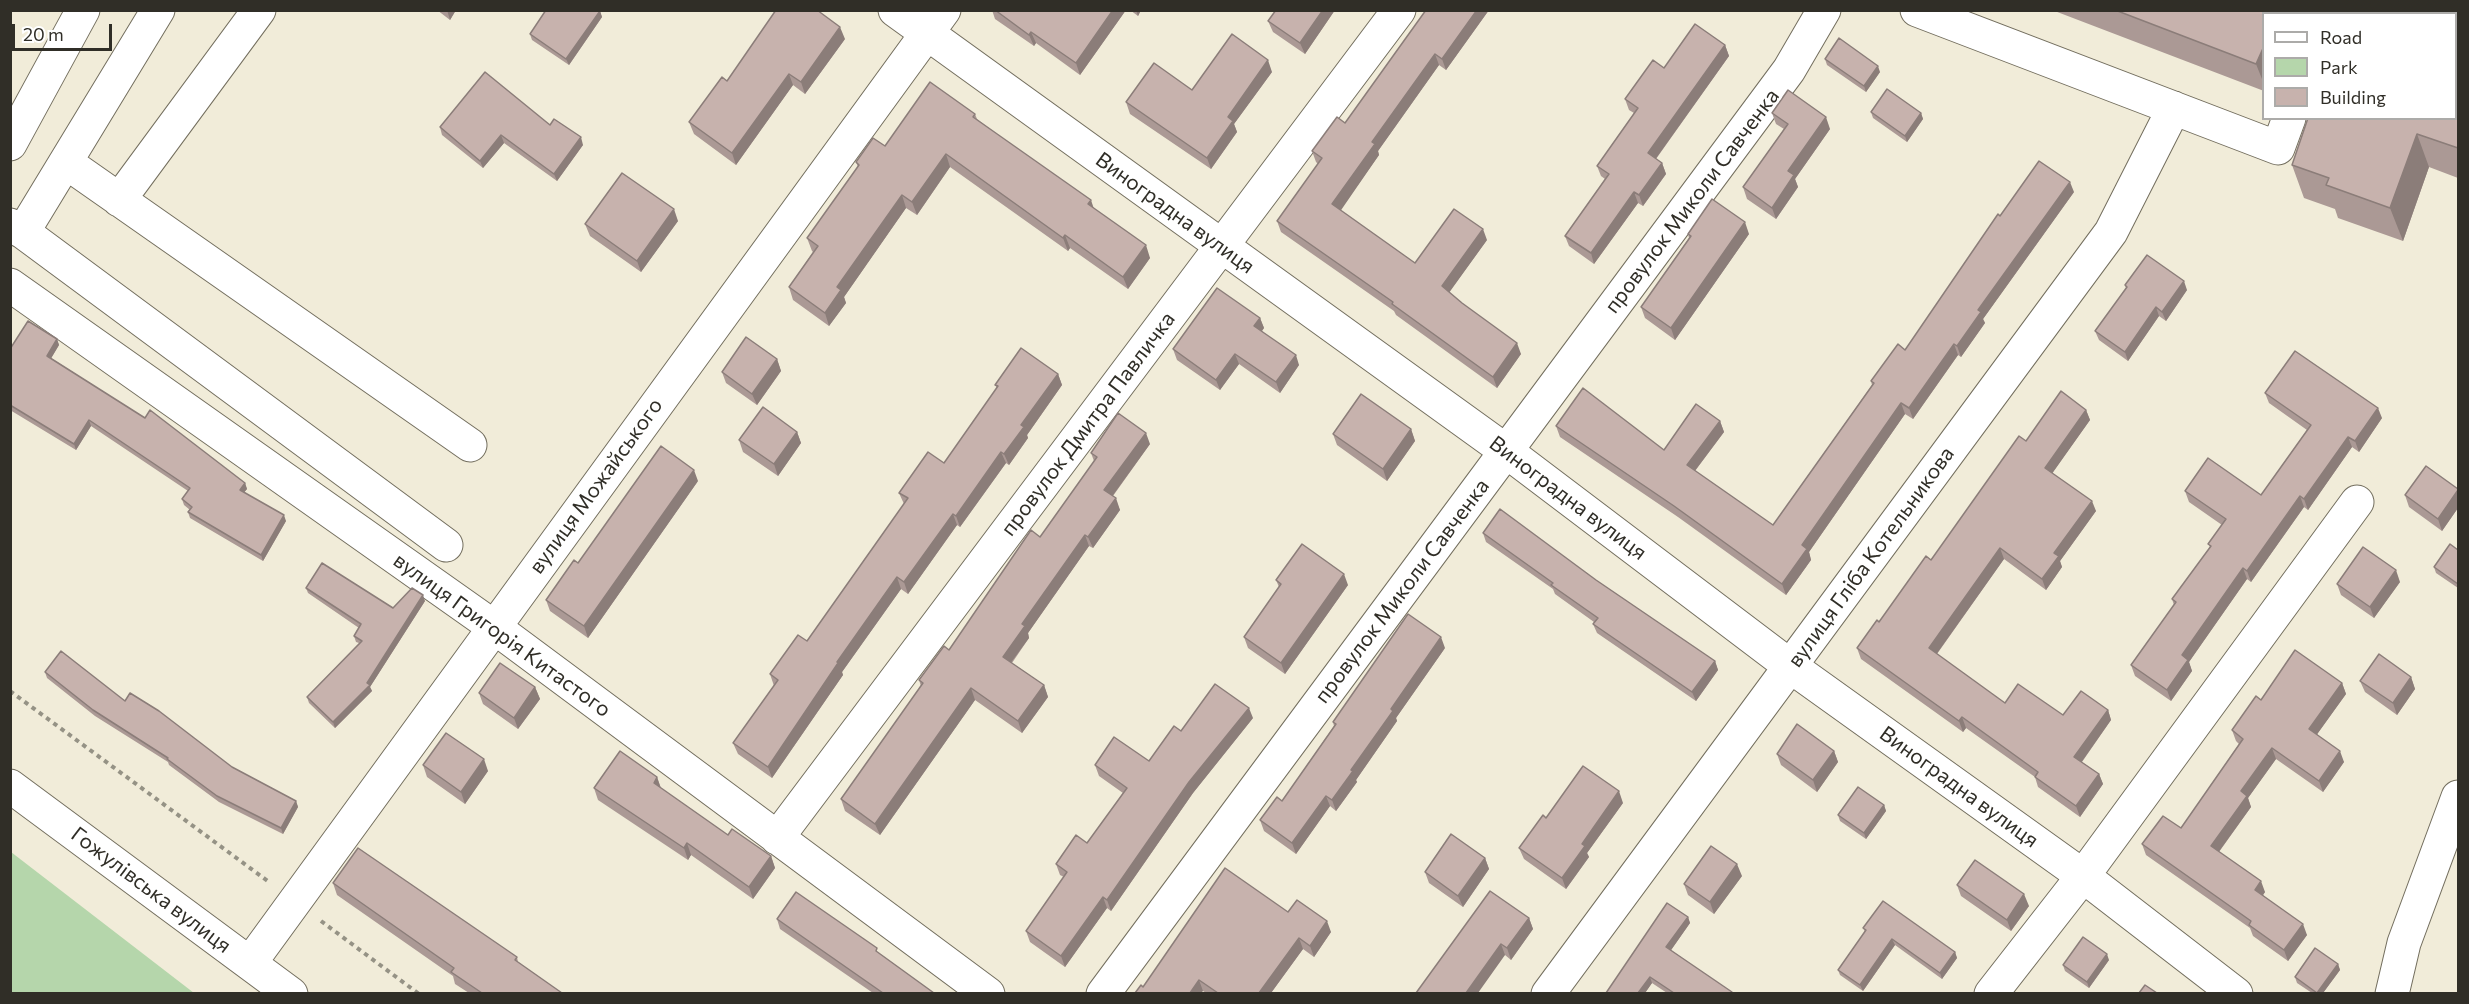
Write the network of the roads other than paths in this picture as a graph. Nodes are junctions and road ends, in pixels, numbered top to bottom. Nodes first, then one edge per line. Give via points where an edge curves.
1 (83, 10) edge
2 (158, 10) edge
3 (260, 10) edge
4 (895, 10) edge
5 (1399, 10) edge
6 (1824, 10) edge
7 (1917, 10) edge
8 (935, 22) edge
9 (2174, 108) junction
10 (2288, 120) edge
11 (10, 144) edge
12 (67, 164) junction
13 (119, 200) junction
14 (17, 229) edge
15 (1221, 246) junction
16 (10, 285) edge
17 (470, 445) dead end
18 (1506, 451) junction
19 (2357, 502) dead end
20 (446, 544) dead end
21 (494, 627) junction
22 (1791, 666) junction
23 (10, 786) edge
24 (2458, 797) edge
25 (777, 837) junction
26 (2083, 876) junction
27 (250, 963) junction
28 (291, 993) edge
29 (988, 993) edge
30 (1103, 993) edge
31 (1548, 993) edge
32 (1991, 993) edge
33 (2236, 993) edge
34 (2392, 993) edge

1 - 11 street
2 - 12 street
3 - 13 street
4 - 8 street, Виноградна вулиця
5 - 15 street, провулок Дмитра Павличка
6 - 18 street, провулок Миколи Савченка via 1789,70
7 - 9 street
8 - 15 street, Виноградна вулиця
8 - 21 street, вулиця Можайського
9 - 10 street via 2278,148
9 - 22 street, вулиця Гліба Котельникова via 2111,232
12 - 13 street
12 - 14 street
13 - 17 street
14 - 20 street
15 - 18 street, Виноградна вулиця
15 - 25 street, провулок Дмитра Павличка
16 - 21 street, вулиця Григорія Китастого
18 - 22 street, Виноградна вулиця
18 - 30 street, провулок Миколи Савченка
19 - 26 street
21 - 25 street, вулиця Григорія Китастого
21 - 27 street, вулиця Можайського
22 - 26 street, Виноградна вулиця
22 - 31 street, вулиця Гліба Котельникова
23 - 27 street, Гожулівська вулиця
24 - 34 street via 2404,943
25 - 29 street, вулиця Григорія Китастого
26 - 32 street
26 - 33 street, Виноградна вулиця
27 - 28 street, Гожулівська вулиця

